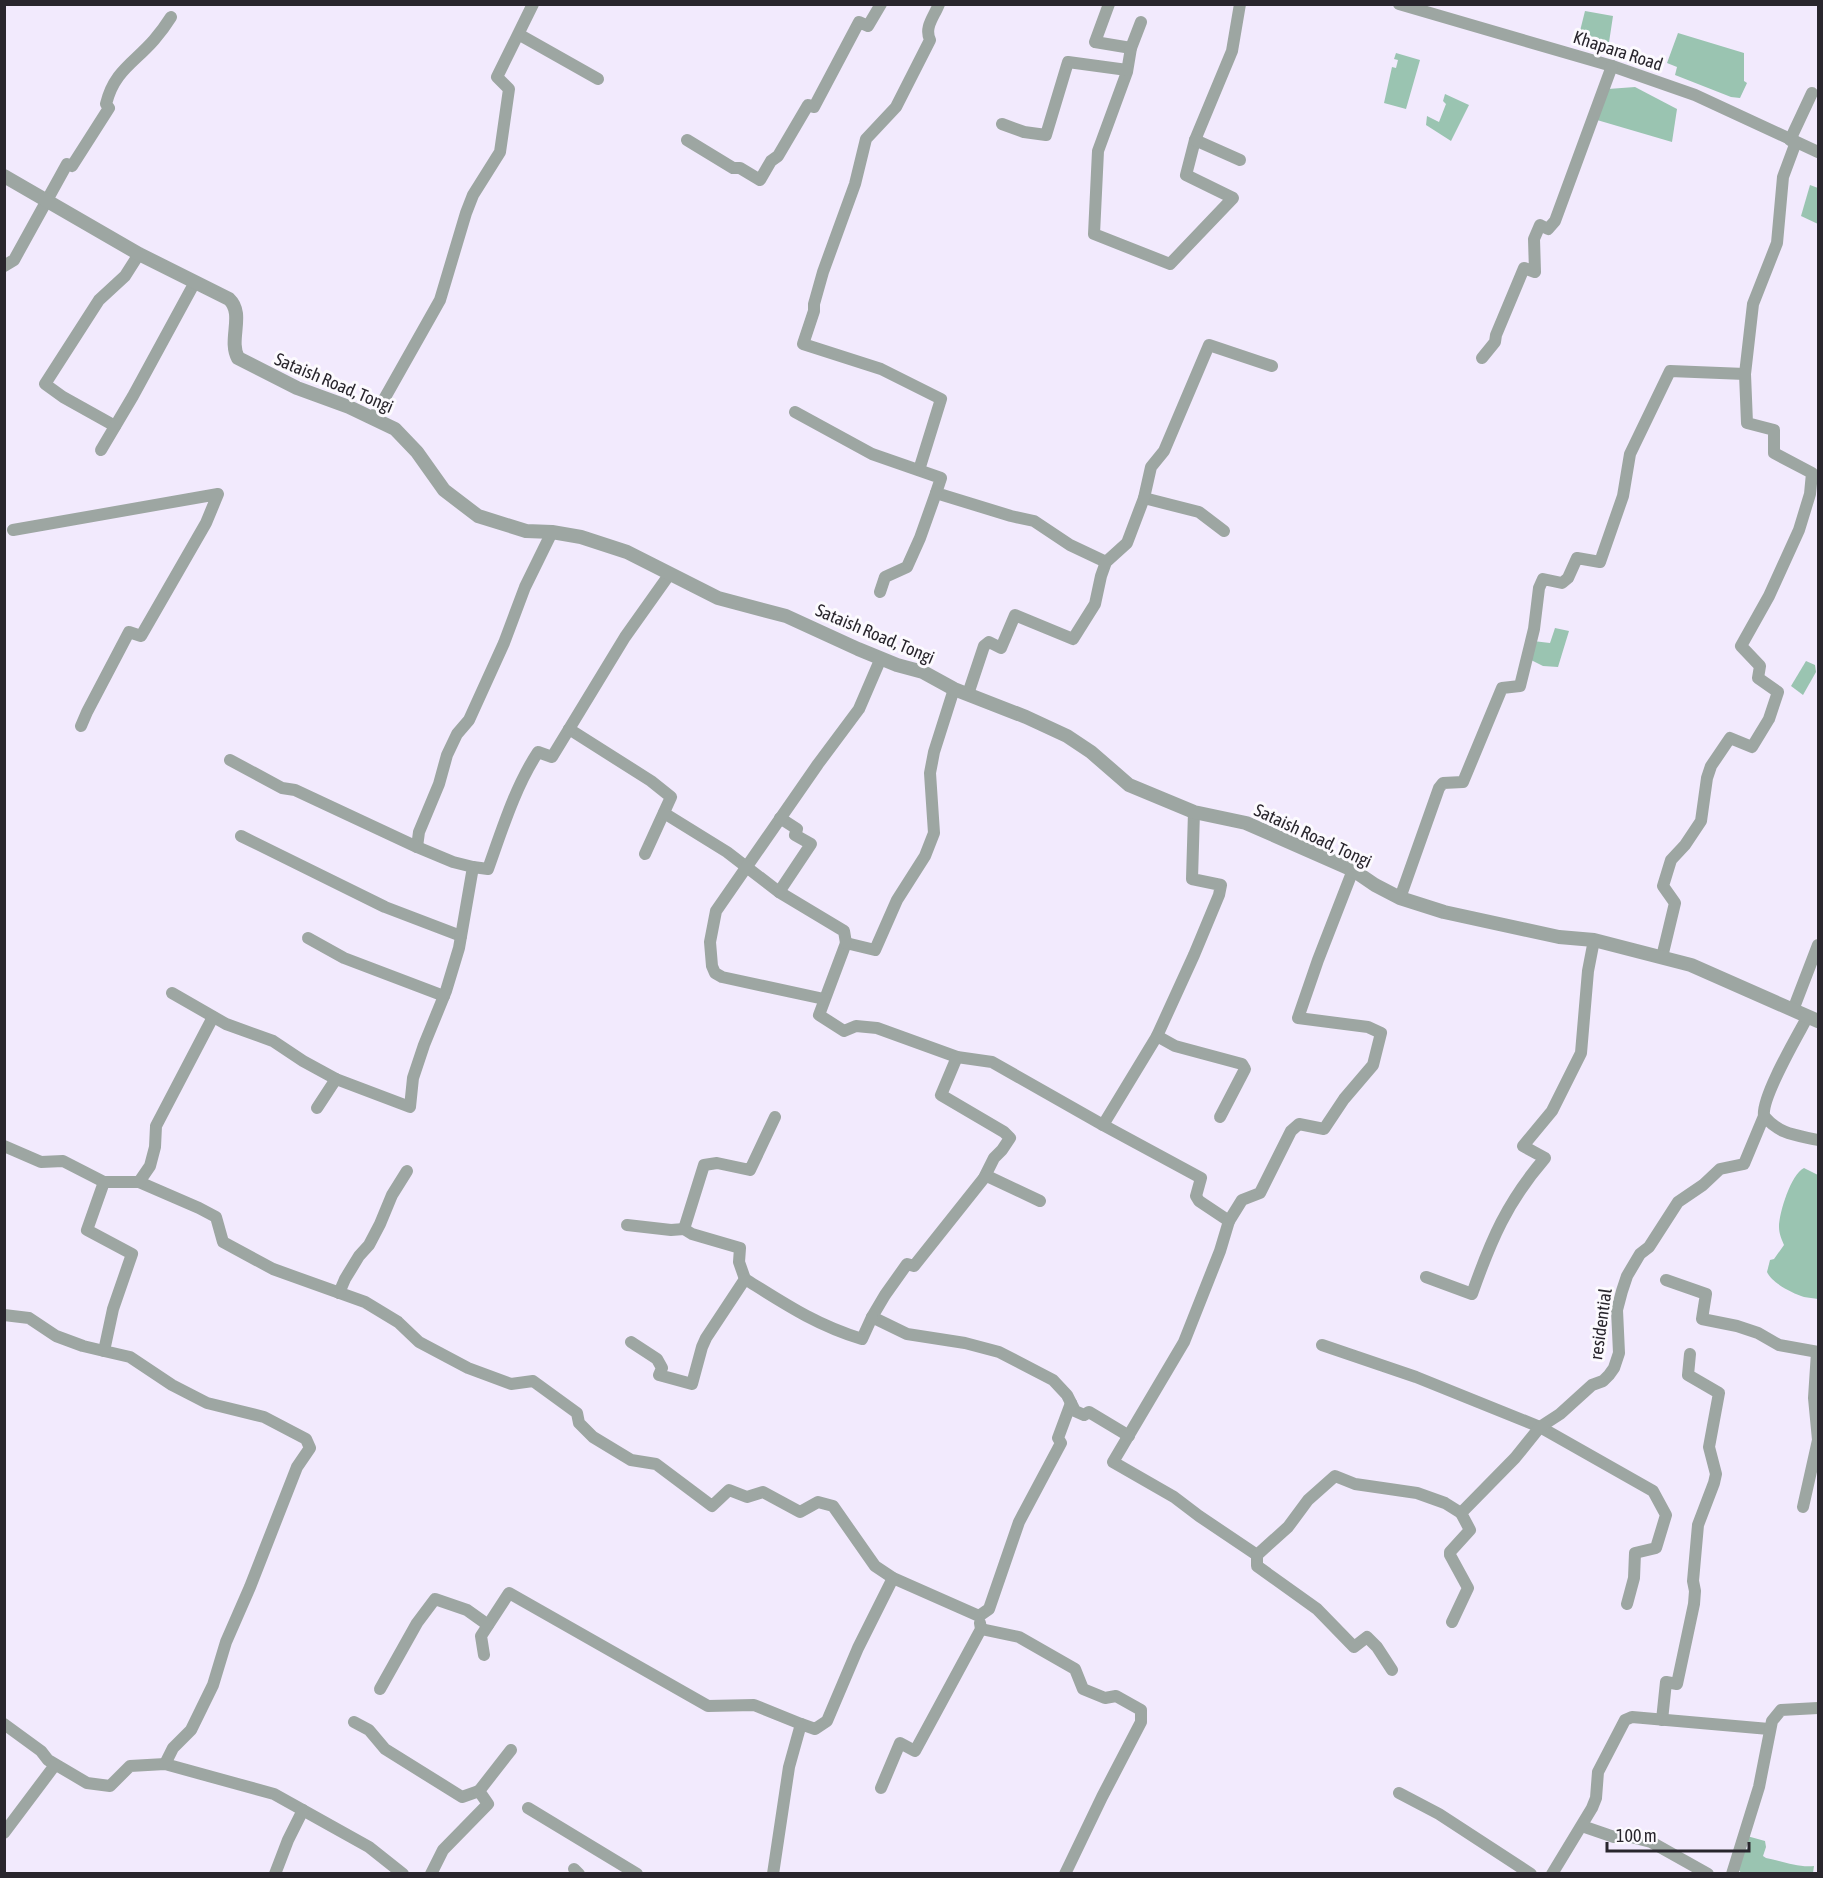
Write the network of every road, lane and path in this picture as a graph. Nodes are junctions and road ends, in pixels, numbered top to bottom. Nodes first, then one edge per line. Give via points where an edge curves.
1 (533, 4) edge
2 (881, 4) edge
3 (939, 4) edge
4 (1109, 4) edge
5 (1240, 4) edge
6 (1399, 4) edge
7 (171, 17) dead end
8 (1141, 22) dead end
9 (520, 35) junction
10 (1131, 48) junction
11 (1612, 66) junction
12 (1127, 70) junction
13 (598, 80) dead end
14 (1812, 93) dead end
15 (1002, 123) dead end
16 (687, 140) dead end
17 (1196, 140) junction
18 (1793, 141) junction
19 (1818, 152) edge
20 (1240, 160) dead end
21 (4, 176) edge
22 (46, 201) junction
23 (140, 254) junction
24 (4, 266) edge
25 (195, 282) junction
26 (1482, 358) dead end
27 (1272, 366) dead end
28 (1745, 374) junction
29 (795, 412) dead end
30 (374, 417) junction
31 (115, 426) junction
32 (101, 450) dead end
33 (920, 470) junction
34 (936, 493) junction
35 (1814, 496) edge
36 (1144, 498) junction
37 (13, 530) dead end
38 (1224, 531) dead end
39 (552, 532) junction
40 (1106, 562) junction
41 (669, 575) junction
42 (880, 592) dead end
43 (881, 658) junction
44 (954, 689) junction
45 (969, 694) junction
46 (81, 726) dead end
47 (569, 729) junction
48 (230, 760) dead end
49 (1194, 812) junction
50 (664, 813) junction
51 (780, 818) junction
52 (241, 836) dead end
53 (417, 847) junction
54 (645, 854) dead end
55 (473, 867) junction
56 (745, 867) junction
57 (1353, 870) junction
58 (779, 892) junction
59 (1401, 898) junction
60 (461, 936) junction
61 (308, 938) dead end
62 (1594, 940) junction
63 (846, 943) junction
64 (1818, 945) edge
65 (1662, 957) junction
66 (172, 993) dead end
67 (444, 996) junction
68 (824, 999) junction
69 (1793, 1010) junction
70 (213, 1017) junction
71 (1813, 1018) edge
72 (1157, 1036) junction
73 (957, 1057) junction
74 (336, 1079) junction
75 (317, 1108) dead end
76 (1764, 1116) junction
77 (1220, 1117) dead end
78 (775, 1118) dead end
79 (1103, 1125) junction
80 (1818, 1140) edge
81 (4, 1146) edge
82 (407, 1171) dead end
83 (984, 1178) junction
84 (104, 1182) junction
85 (139, 1182) junction
86 (1040, 1201) dead end
87 (1230, 1221) junction
88 (627, 1225) dead end
89 (684, 1229) junction
90 (1426, 1277) dead end
91 (745, 1279) junction
92 (1666, 1280) dead end
93 (339, 1293) junction
94 (4, 1315) edge
95 (872, 1317) junction
96 (631, 1342) dead end
97 (1322, 1345) dead end
98 (105, 1351) junction
99 (1818, 1352) edge
100 (1690, 1354) dead end
101 (1071, 1403) junction
102 (1540, 1427) junction
103 (1129, 1436) junction
104 (1816, 1466) edge
105 (1803, 1508) dead end
106 (1461, 1513) junction
107 (1257, 1555) junction
108 (893, 1578) junction
109 (1627, 1604) dead end
110 (979, 1616) junction
111 (1452, 1622) dead end
112 (488, 1625) junction
113 (981, 1629) junction
114 (484, 1655) dead end
115 (1392, 1670) dead end
116 (380, 1689) dead end
117 (1818, 1708) edge
118 (1662, 1719) junction
119 (354, 1722) dead end
120 (4, 1724) edge
121 (801, 1724) junction
122 (1769, 1729) junction
123 (511, 1750) dead end
124 (165, 1764) junction
125 (55, 1765) junction
126 (881, 1788) dead end
127 (479, 1791) junction
128 (1399, 1793) dead end
129 (528, 1808) dead end
130 (303, 1810) junction
131 (1582, 1826) junction
132 (4, 1833) edge
133 (275, 1874) edge
134 (403, 1874) edge
135 (431, 1874) edge
136 (637, 1874) edge
137 (773, 1874) edge
138 (1065, 1874) edge
139 (1531, 1874) edge
140 (1552, 1874) edge
141 (1708, 1874) edge
142 (1732, 1874) edge

1 - 9 street
2 - 16 street via 868,26 859,22 814,107 808,105 760,180
3 - 33 street via 928,27 930,40 914,75 896,107 866,139 803,344 881,369 941,399
4 - 10 street via 1095,42
5 - 17 street via 1232,51
6 - 11 street, Khapara Road
7 - 22 street via 153,41 127,64 109,90 109,108 72,166 67,164
8 - 10 street
9 - 13 street
9 - 30 street via 498,77 510,89 500,152 473,195 440,300
10 - 12 street
11 - 18 street, Khapara Road via 1695,95
11 - 26 street via 1555,221 1548,229 1540,225 1534,239 1535,272 1524,268 1495,342
12 - 15 street via 1068,62 1046,135
12 - 17 street via 1098,151 1094,234 1170,264 1233,198 1186,175
14 - 18 street
17 - 20 street
18 - 19 street, Khapara Road
18 - 28 street via 1783,177 1777,243 1753,303
21 - 22 street, Sataish Road, Tongi
22 - 23 street, Sataish Road, Tongi
22 - 24 street via 14,260
23 - 25 street, Sataish Road, Tongi
23 - 31 street via 125,276 99,300 45,384
25 - 30 street, Sataish Road, Tongi via 235,304 233,342 238,358 297,388
25 - 31 street
27 - 36 street via 1209,345 1164,451 1151,467
28 - 35 street via 1747,423 1774,430 1773,453 1812,473
28 - 59 street via 1670,371 1630,454 1623,496 1600,562 1577,558 1562,583 1543,579 1520,686 1502,688 1463,782 1443,783 1439,788
29 - 33 street via 872,454
30 - 39 street, Sataish Road, Tongi via 407,439 459,504 498,524
31 - 32 street
33 - 34 street via 940,477
34 - 40 street via 1034,520
34 - 42 street via 907,567 885,576
35 - 65 street via 1742,646 1760,666 1758,678 1778,692 1769,719 1752,747 1730,738 1711,766 1701,821 1671,860 1663,886 1675,903
36 - 38 street via 1199,512
36 - 40 street via 1127,543
37 - 46 street via 218,494 206,523 141,636 129,632
39 - 41 street, Sataish Road, Tongi via 627,552
39 - 53 street via 469,720 447,755
40 - 45 street via 1095,603 1073,639 1016,615 1001,648 989,642 984,646
41 - 43 street, Sataish Road, Tongi via 718,598 786,616
41 - 47 street via 625,637
43 - 44 street, Sataish Road, Tongi via 923,672
43 - 51 street via 859,709
44 - 45 street, Sataish Road, Tongi
44 - 63 street via 930,773 934,833 925,856 897,900 875,950
45 - 49 street, Sataish Road, Tongi via 1067,736 1129,785
47 - 50 street via 671,797
47 - 55 street via 552,757 538,752 532,760 488,870
48 - 53 street via 282,788 295,790
49 - 57 street, Sataish Road, Tongi via 1246,823
49 - 72 street via 1192,879 1221,885
50 - 54 street
50 - 56 street
51 - 56 street
51 - 58 street via 797,829 795,835 811,844
52 - 60 street via 385,907
53 - 55 street
55 - 60 street
56 - 58 street
56 - 68 street via 716,911 710,942 715,973
57 - 59 street, Sataish Road, Tongi
57 - 87 street via 1298,1018 1368,1027 1381,1033 1373,1065 1324,1129 1299,1124 1291,1131 1260,1193 1242,1200
58 - 63 street via 844,931
59 - 62 street, Sataish Road, Tongi via 1452,914 1559,937
60 - 67 street
61 - 67 street via 344,958
62 - 65 street, Sataish Road, Tongi
62 - 90 street via 1581,1053 1552,1111 1523,1146 1545,1158 1523,1183 1503,1216 1472,1294
63 - 68 street
64 - 69 street
65 - 69 street, Sataish Road, Tongi via 1691,965
66 - 70 street
67 - 74 street via 413,1078 410,1107
68 - 73 street via 819,1015 844,1031 856,1026 877,1028
69 - 71 street, Sataish Road, Tongi
70 - 74 street via 273,1041
70 - 85 street via 156,1126 150,1166
71 - 76 street, residential via 1774,1081
72 - 77 street via 1175,1046 1242,1064 1245,1069
72 - 79 street
73 - 79 street via 992,1062
73 - 83 street via 941,1095 1010,1138
74 - 75 street
76 - 80 street via 1782,1132
76 - 102 street, residential via 1744,1164 1720,1169 1678,1202 1626,1276 1617,1310 1619,1353 1610,1375
78 - 89 street via 750,1170 717,1163 704,1165
79 - 87 street via 1201,1178 1196,1196 1199,1202
81 - 84 street via 41,1162 63,1161
82 - 93 street
83 - 86 street via 997,1180
83 - 95 street via 914,1266 907,1264
84 - 85 street
84 - 98 street via 87,1230 132,1254 113,1309
85 - 93 street via 216,1217 223,1242 248,1256
87 - 103 street via 1184,1342
88 - 89 street
89 - 91 street via 740,1248 739,1262
91 - 95 street via 795,1311 862,1339
91 - 96 street via 706,1338 692,1384 659,1375 662,1368 657,1359
92 - 99 street via 1706,1294 1702,1319 1748,1330 1779,1345
93 - 108 street via 365,1302 398,1322 419,1342 468,1368 511,1384 533,1381 577,1413 579,1423 593,1437 631,1460 656,1464 712,1506 729,1490 747,1497 763,1492 800,1512 818,1502 833,1506 875,1566
94 - 98 street via 29,1318 62,1339
95 - 101 street via 908,1334 999,1352 1053,1380
97 - 102 street via 1416,1377
98 - 124 street via 129,1357 207,1403 264,1417 306,1439 310,1448 297,1467 226,1642 213,1685 191,1730
99 - 104 street via 1814,1398
100 - 118 street via 1688,1375 1719,1394 1709,1446 1716,1474 1698,1525 1694,1604 1677,1684 1666,1682
101 - 103 street via 1075,1411 1089,1412
101 - 110 street via 1058,1438 1061,1443 1019,1522 989,1609
102 - 106 street, residential
102 - 109 street via 1653,1491 1666,1515 1656,1548 1635,1553
103 - 107 street via 1113,1462 1174,1497
104 - 105 street
106 - 107 street via 1417,1493 1355,1484 1335,1476
106 - 111 street via 1470,1530 1450,1556 1468,1588
107 - 115 street via 1257,1566 1317,1608 1354,1647 1367,1637
108 - 110 street
108 - 121 street via 827,1721 815,1729
110 - 113 street
112 - 114 street via 481,1636
112 - 116 street via 467,1610 435,1599
112 - 121 street via 509,1593 708,1706 754,1705
113 - 126 street via 915,1751 900,1743
113 - 138 street via 1019,1637 1075,1669 1083,1689 1105,1698 1116,1696 1142,1710 1141,1722
117 - 122 street via 1781,1710
118 - 122 street
118 - 131 street via 1625,1720 1598,1772 1596,1798
119 - 127 street via 369,1730 385,1749 462,1797
120 - 125 street
121 - 137 street via 789,1767
122 - 142 street via 1758,1787
123 - 127 street
124 - 125 street via 130,1766 110,1786 87,1783
124 - 130 street via 274,1794
125 - 132 street
127 - 135 street via 488,1804 442,1850
128 - 139 street via 1439,1814
129 - 136 street
130 - 133 street
130 - 134 street via 369,1847
131 - 140 street
131 - 141 street via 1614,1837 1651,1842

